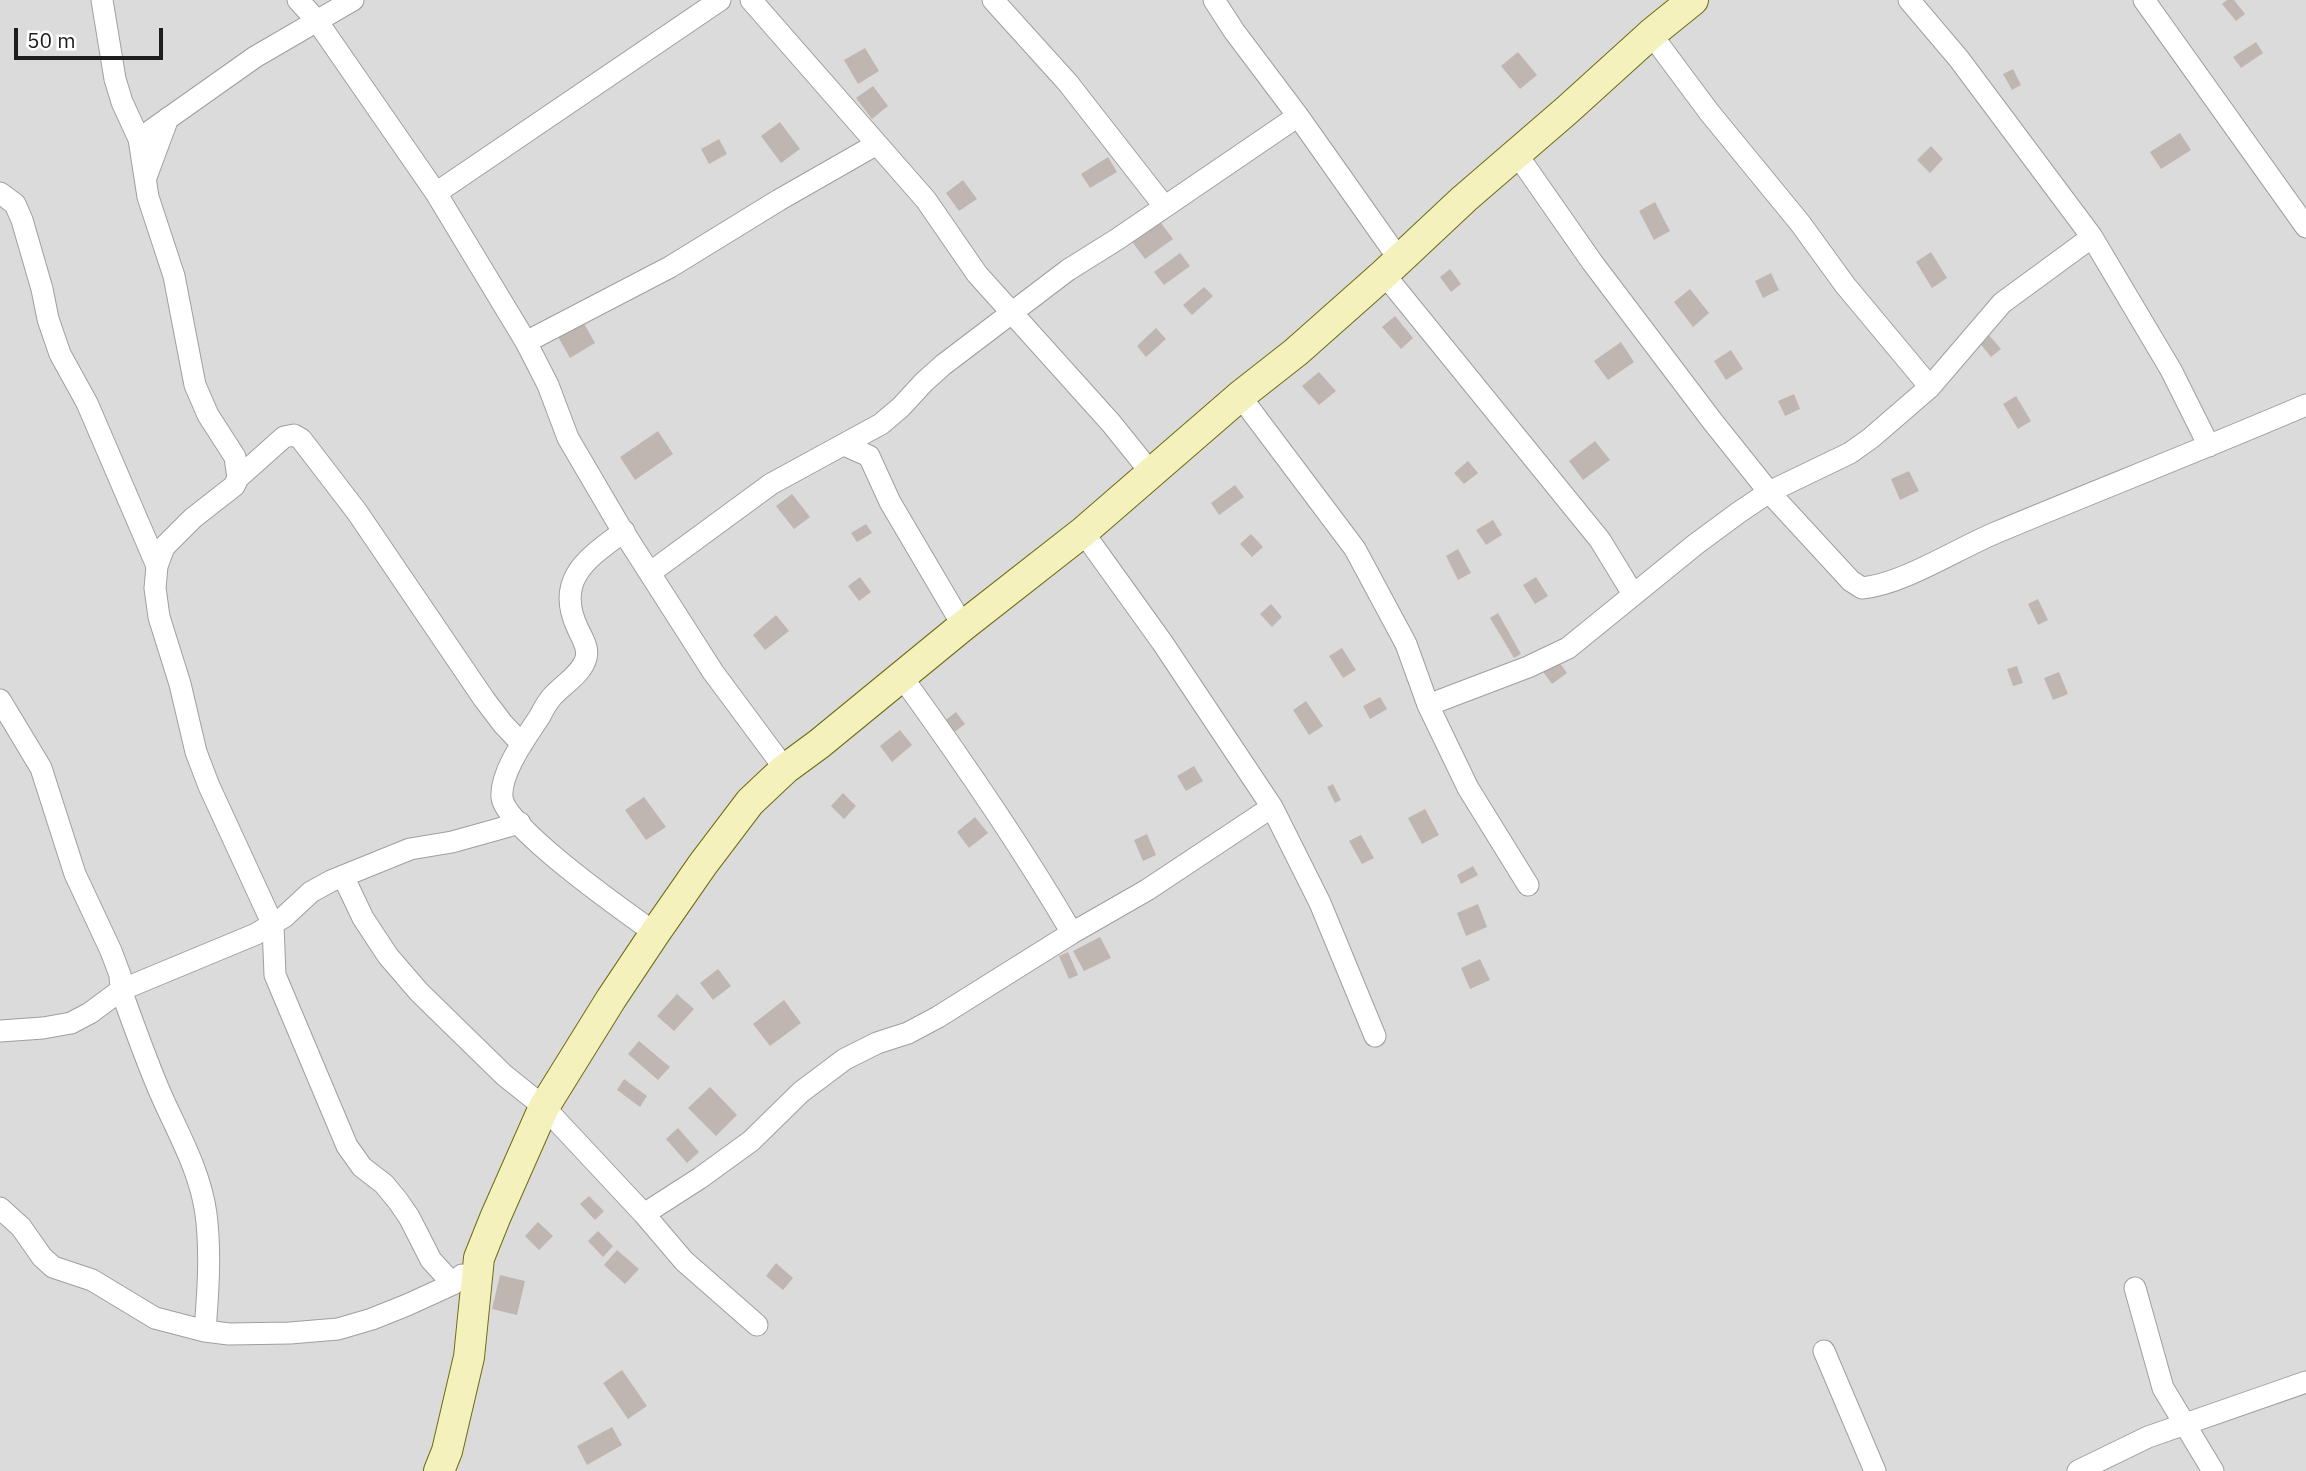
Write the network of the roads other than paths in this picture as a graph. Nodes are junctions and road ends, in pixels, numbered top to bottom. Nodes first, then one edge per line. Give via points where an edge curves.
1 (102, 0) edge
2 (298, 0) edge
3 (353, 0) edge
4 (720, 0) edge
5 (751, 0) edge
6 (993, 0) edge
7 (1214, 0) edge
8 (1909, 0) edge
9 (2144, 0) edge
10 (1684, 2) edge
11 (317, 21) junction
12 (1651, 33) junction
13 (1298, 116) junction
14 (168, 118) junction
15 (139, 139) junction
16 (877, 144) junction
17 (1516, 153) junction
18 (145, 179) junction
19 (0, 193) edge
20 (436, 193) junction
21 (1164, 206) junction
22 (2306, 228) edge
23 (2092, 237) junction
24 (1392, 267) junction
25 (1013, 312) junction
26 (526, 342) junction
27 (1930, 387) junction
28 (1240, 396) junction
29 (2306, 405) edge
30 (881, 424) junction
31 (844, 445) junction
32 (2209, 446) junction
33 (869, 456) junction
34 (1152, 474) junction
35 (238, 478) junction
36 (1769, 492) junction
37 (624, 531) junction
38 (1083, 532) junction
39 (157, 566) junction
40 (650, 572) junction
41 (1633, 594) junction
42 (963, 626) junction
43 (902, 677) junction
44 (0, 700) edge
45 (1428, 705) junction
46 (522, 744) junction
47 (785, 769) junction
48 (1272, 807) junction
49 (520, 824) junction
50 (342, 876) junction
51 (1528, 885) dead end
52 (273, 925) junction
53 (655, 933) junction
54 (1072, 933) junction
55 (121, 990) junction
56 (0, 1031) edge
57 (1375, 1036) dead end
58 (544, 1107) junction
59 (0, 1208) edge
60 (645, 1214) junction
61 (479, 1258) junction
62 (453, 1284) junction
63 (2135, 1288) dead end
64 (757, 1325) dead end
65 (205, 1331) junction
66 (1824, 1351) dead end
67 (2306, 1382) edge
68 (2184, 1425) junction
69 (439, 1471) edge
70 (1875, 1471) edge
71 (2078, 1471) edge
72 (2213, 1471) edge

1 - 15 street via 115,79
2 - 11 street
3 - 11 street
4 - 20 street
5 - 16 street
6 - 21 street via 1068,83
7 - 13 street
8 - 23 street via 1959,59
9 - 22 street
10 - 12 street
11 - 14 street via 255,57
11 - 20 street
12 - 17 street
12 - 27 street
13 - 21 street
13 - 24 street
14 - 15 street
14 - 18 street
15 - 18 street
16 - 25 street via 926,200 977,274
16 - 26 street via 670,267
17 - 24 street
17 - 36 street via 1592,262
18 - 35 street via 174,276 195,386 235,457
19 - 39 street via 15,204 22,220 60,354 97,423
20 - 26 street
21 - 25 street
23 - 27 street via 2002,303
23 - 32 street via 2171,370
24 - 28 street
24 - 41 street via 1600,540
25 - 30 street via 943,365
25 - 34 street
26 - 37 street via 568,438
27 - 36 street via 1850,453
28 - 34 street
28 - 45 street via 1355,550 1406,644
29 - 32 street
30 - 31 street
30 - 33 street
31 - 33 street
31 - 40 street via 771,484
32 - 36 street via 1873,587 1862,588 1852,581
33 - 42 street via 890,502
34 - 38 street
35 - 39 street via 164,547
35 - 46 street via 284,437 301,439 357,512 484,699
36 - 41 street
37 - 40 street
37 - 46 street via 590,556 572,579 569,600 587,648 586,658 550,699
38 - 42 street
38 - 48 street
39 - 52 street via 159,617 196,752
40 - 47 street via 713,672
41 - 45 street via 1568,648
42 - 43 street
43 - 47 street
43 - 54 street via 982,789
44 - 55 street via 40,768 75,874 120,975
45 - 51 street via 1468,788
46 - 49 street via 504,779 502,798
47 - 53 street via 750,802
48 - 54 street
48 - 57 street via 1320,903
49 - 50 street via 410,849
49 - 53 street via 570,871
50 - 52 street via 311,892
50 - 58 street via 388,956 419,992 504,1075
52 - 55 street
52 - 62 street via 275,975 346,1146 398,1201 431,1260
53 - 58 street
54 - 60 street via 939,1017 845,1059 801,1092 751,1141
55 - 56 street via 71,1023
55 - 65 street via 200,1184 209,1274
58 - 60 street
58 - 61 street
59 - 65 street via 53,1267 92,1280 155,1318
60 - 64 street via 684,1261
61 - 62 street
61 - 69 street via 469,1357
62 - 65 street via 338,1329
63 - 68 street via 2163,1388
66 - 70 street
67 - 68 street
68 - 71 street
68 - 72 street

